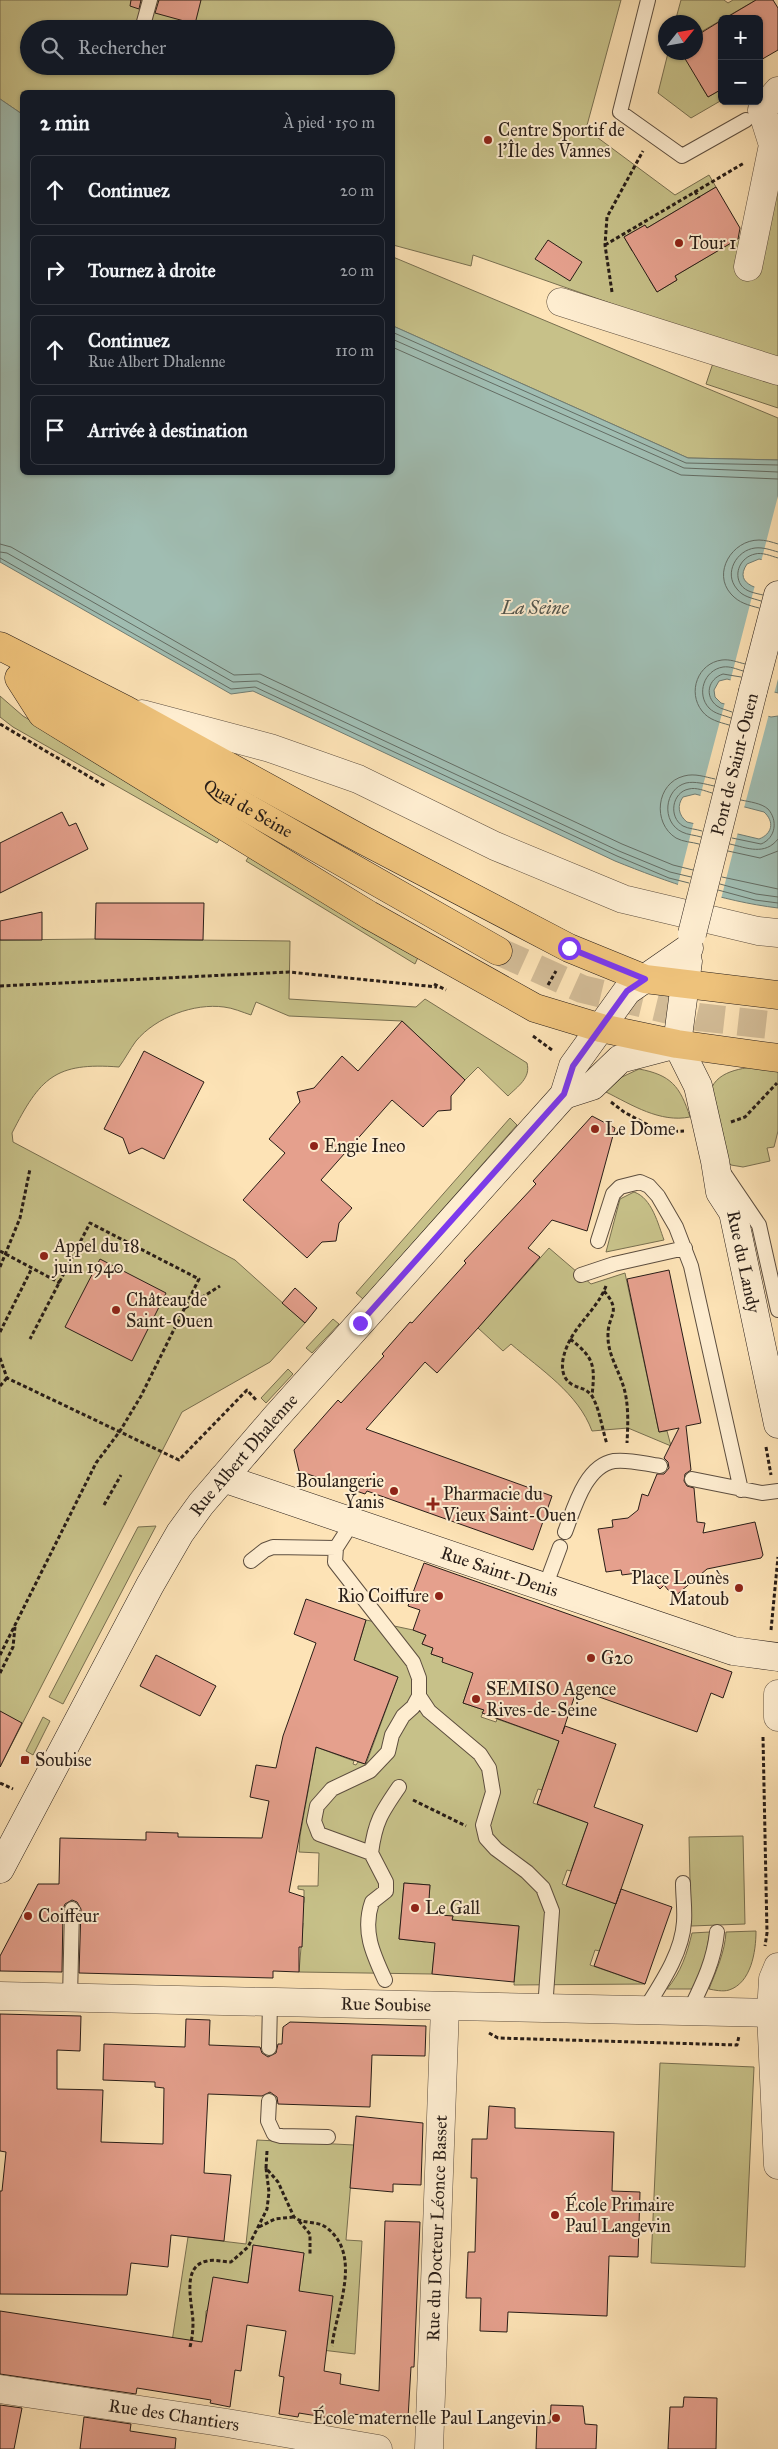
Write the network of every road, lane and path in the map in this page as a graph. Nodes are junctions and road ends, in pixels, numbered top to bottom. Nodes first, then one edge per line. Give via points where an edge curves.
1 (150, 0) edge
2 (648, 0) edge
3 (144, 20) edge
4 (778, 90) edge
5 (746, 120) dead end
6 (653, 136) junction
7 (773, 145) junction
8 (696, 191) junction
9 (699, 198) dead end
10 (605, 245) junction
11 (748, 267) dead end
12 (562, 302) dead end
13 (616, 319) junction
14 (778, 371) edge
15 (778, 594) edge
16 (0, 646) edge
17 (10, 672) edge
18 (126, 710) junction
19 (778, 934) edge
20 (690, 941) junction
21 (498, 951) tunnel mouth
22 (645, 979) junction
23 (685, 984) junction
24 (0, 986) edge
25 (440, 987) dead end
26 (778, 995) edge
27 (600, 1028) junction
28 (677, 1044) junction
29 (778, 1058) edge
30 (564, 1094) junction
31 (716, 1161) junction
32 (30, 1168) dead end
33 (598, 1241) dead end
34 (685, 1248) junction
35 (0, 1252) edge
36 (5, 1254) junction
37 (0, 1267) edge
38 (32, 1268) junction
39 (581, 1275) dead end
40 (60, 1283) junction
41 (220, 1286) dead end
42 (184, 1308) junction
43 (778, 1310) edge
44 (0, 1332) edge
45 (570, 1339) junction
46 (30, 1340) dead end
47 (0, 1358) edge
48 (7, 1378) junction
49 (0, 1386) edge
50 (592, 1397) junction
51 (275, 1418) junction
52 (778, 1424) edge
53 (120, 1431) junction
54 (619, 1461) junction
55 (660, 1466) dead end
56 (121, 1475) dead end
57 (224, 1478) junction
58 (692, 1479) dead end
59 (741, 1490) junction
60 (778, 1492) edge
61 (104, 1505) dead end
62 (352, 1523) junction
63 (566, 1532) dead end
64 (560, 1547) dead end
65 (336, 1548) junction
66 (778, 1557) edge
67 (251, 1561) dead end
68 (545, 1587) junction
69 (776, 1591) edge
70 (15, 1624) junction
71 (0, 1655) edge
72 (771, 1656) edge
73 (0, 1673) edge
74 (778, 1694) edge
75 (419, 1696) junction
76 (771, 1723) edge
77 (399, 1787) joint
78 (483, 1831) junction
79 (371, 1853) junction
80 (0, 1869) edge
81 (682, 1883) dead end
82 (72, 1909) dead end
83 (716, 1932) dead end
84 (771, 1958) edge
85 (385, 1980) dead end
86 (0, 1996) edge
87 (70, 1998) junction
88 (270, 2003) junction
89 (445, 2007) junction
90 (545, 2009) junction
91 (644, 2011) junction
92 (689, 2012) junction
93 (771, 2013) junction
94 (269, 2048) dead end
95 (776, 2082) edge
96 (269, 2101) dead end
97 (268, 2121) junction
98 (328, 2137) dead end
99 (778, 2165) edge
100 (266, 2168) junction
101 (296, 2218) junction
102 (258, 2227) junction
103 (310, 2254) dead end
104 (332, 2346) dead end
105 (190, 2347) dead end
106 (0, 2388) edge
107 (240, 2437) edge
108 (378, 2449) edge
109 (429, 2449) edge

1 - 3 lane
2 - 6 lane via 620,112
4 - 7 street via 762,110
5 - 6 lane via 682,156
6 - 10 path via 607,217
7 - 8 path
7 - 11 street
8 - 9 path
8 - 10 path
10 - 13 path
12 - 13 street
13 - 14 street
15 - 20 street, Pont de Saint-Ouen, bridge
16 - 18 main road
17 - 21 main road, Quai de Seine
17 - 27 main road via 42,714 361,910 528,1004
18 - 19 street via 270,748 358,779 495,846 623,899
18 - 22 main road via 569,948
20 - 22 street, Rue Albert Dhalenne
20 - 23 street, Pont de Saint-Ouen
22 - 23 main road
22 - 27 street, Rue Albert Dhalenne via 627,991
23 - 26 main road
23 - 28 street, Pont de Saint-Ouen
24 - 25 path via 289,972
27 - 28 main road
27 - 30 street, Rue Albert Dhalenne via 573,1066
28 - 29 main road
28 - 30 street via 620,1059 592,1086
28 - 31 street, Rue du Landy via 698,1086
30 - 51 street, Rue Albert Dhalenne
31 - 43 lane, Rue du Landy via 759,1225
31 - 52 street, Rue du Landy via 720,1192 732,1212
32 - 36 path via 20,1218
33 - 34 lane via 613,1194 620,1187 640,1182 658,1196
34 - 39 lane
34 - 59 lane via 692,1266
35 - 36 path
36 - 37 path
36 - 38 path
38 - 40 path
38 - 44 path
40 - 42 path via 90,1223 199,1279
40 - 46 path
41 - 42 path
42 - 53 path
45 - 50 path via 589,1356 594,1380
45 - 50 path via 562,1357 563,1370 567,1380 585,1388
45 - 54 path via 604,1291 612,1300 615,1311 608,1337 628,1409
47 - 48 path
48 - 49 path
48 - 53 path
50 - 54 path
51 - 53 path via 247,1390 180,1460
51 - 57 street, Rue Albert Dhalenne
53 - 70 path via 96,1463
54 - 55 lane
54 - 63 lane via 584,1484
56 - 61 path
57 - 62 street, Rue Saint-Denis
57 - 80 street, Rue Albert Dhalenne via 180,1533 150,1585
58 - 59 lane
59 - 60 lane
62 - 65 lane
62 - 68 street, Rue Saint-Denis
64 - 68 lane
65 - 67 lane via 273,1547
65 - 75 lane via 335,1562 413,1662 419,1678
66 - 69 path
68 - 72 street, Rue Saint-Denis via 732,1651
69 - 72 path
70 - 71 path
70 - 73 path via 13,1647
74 - 76 street
75 - 78 lane via 429,1711 480,1754 489,1768 493,1792
75 - 79 lane via 392,1735 388,1752 370,1771 332,1789 317,1806 314,1821 320,1834
76 - 84 path via 767,1933
77 - 78 path via 414,1801 450,1820
77 - 79 lane via 380,1814
78 - 90 lane via 496,1849 528,1872 543,1888 552,1911
79 - 85 lane via 387,1885 386,1891 372,1902 367,1930
81 - 91 lane via 684,1924 680,1939 672,1963
82 - 87 lane
83 - 92 lane via 710,1967
84 - 93 street via 774,1979
86 - 87 street, Rue Soubise
87 - 88 street, Rue Soubise
88 - 89 street, Rue Soubise
88 - 94 lane
89 - 90 street, Rue Soubise
89 - 109 street, Rue du Docteur Léonce Basset
90 - 91 street, Rue Soubise
91 - 92 street, Rue Soubise
92 - 93 street, Rue Soubise
93 - 95 street
95 - 99 street
96 - 97 lane
97 - 98 lane via 274,2134 281,2136
97 - 100 path
100 - 101 path via 278,2182
100 - 102 path via 269,2201
101 - 102 path via 275,2219
101 - 103 path via 310,2234
101 - 104 path via 316,2222 328,2229 338,2241 344,2257 343,2293
102 - 105 path via 248,2247 233,2260 208,2261 199,2264 192,2273
106 - 107 street, Rue des Chantiers
107 - 108 street, Rue des Chantiers

